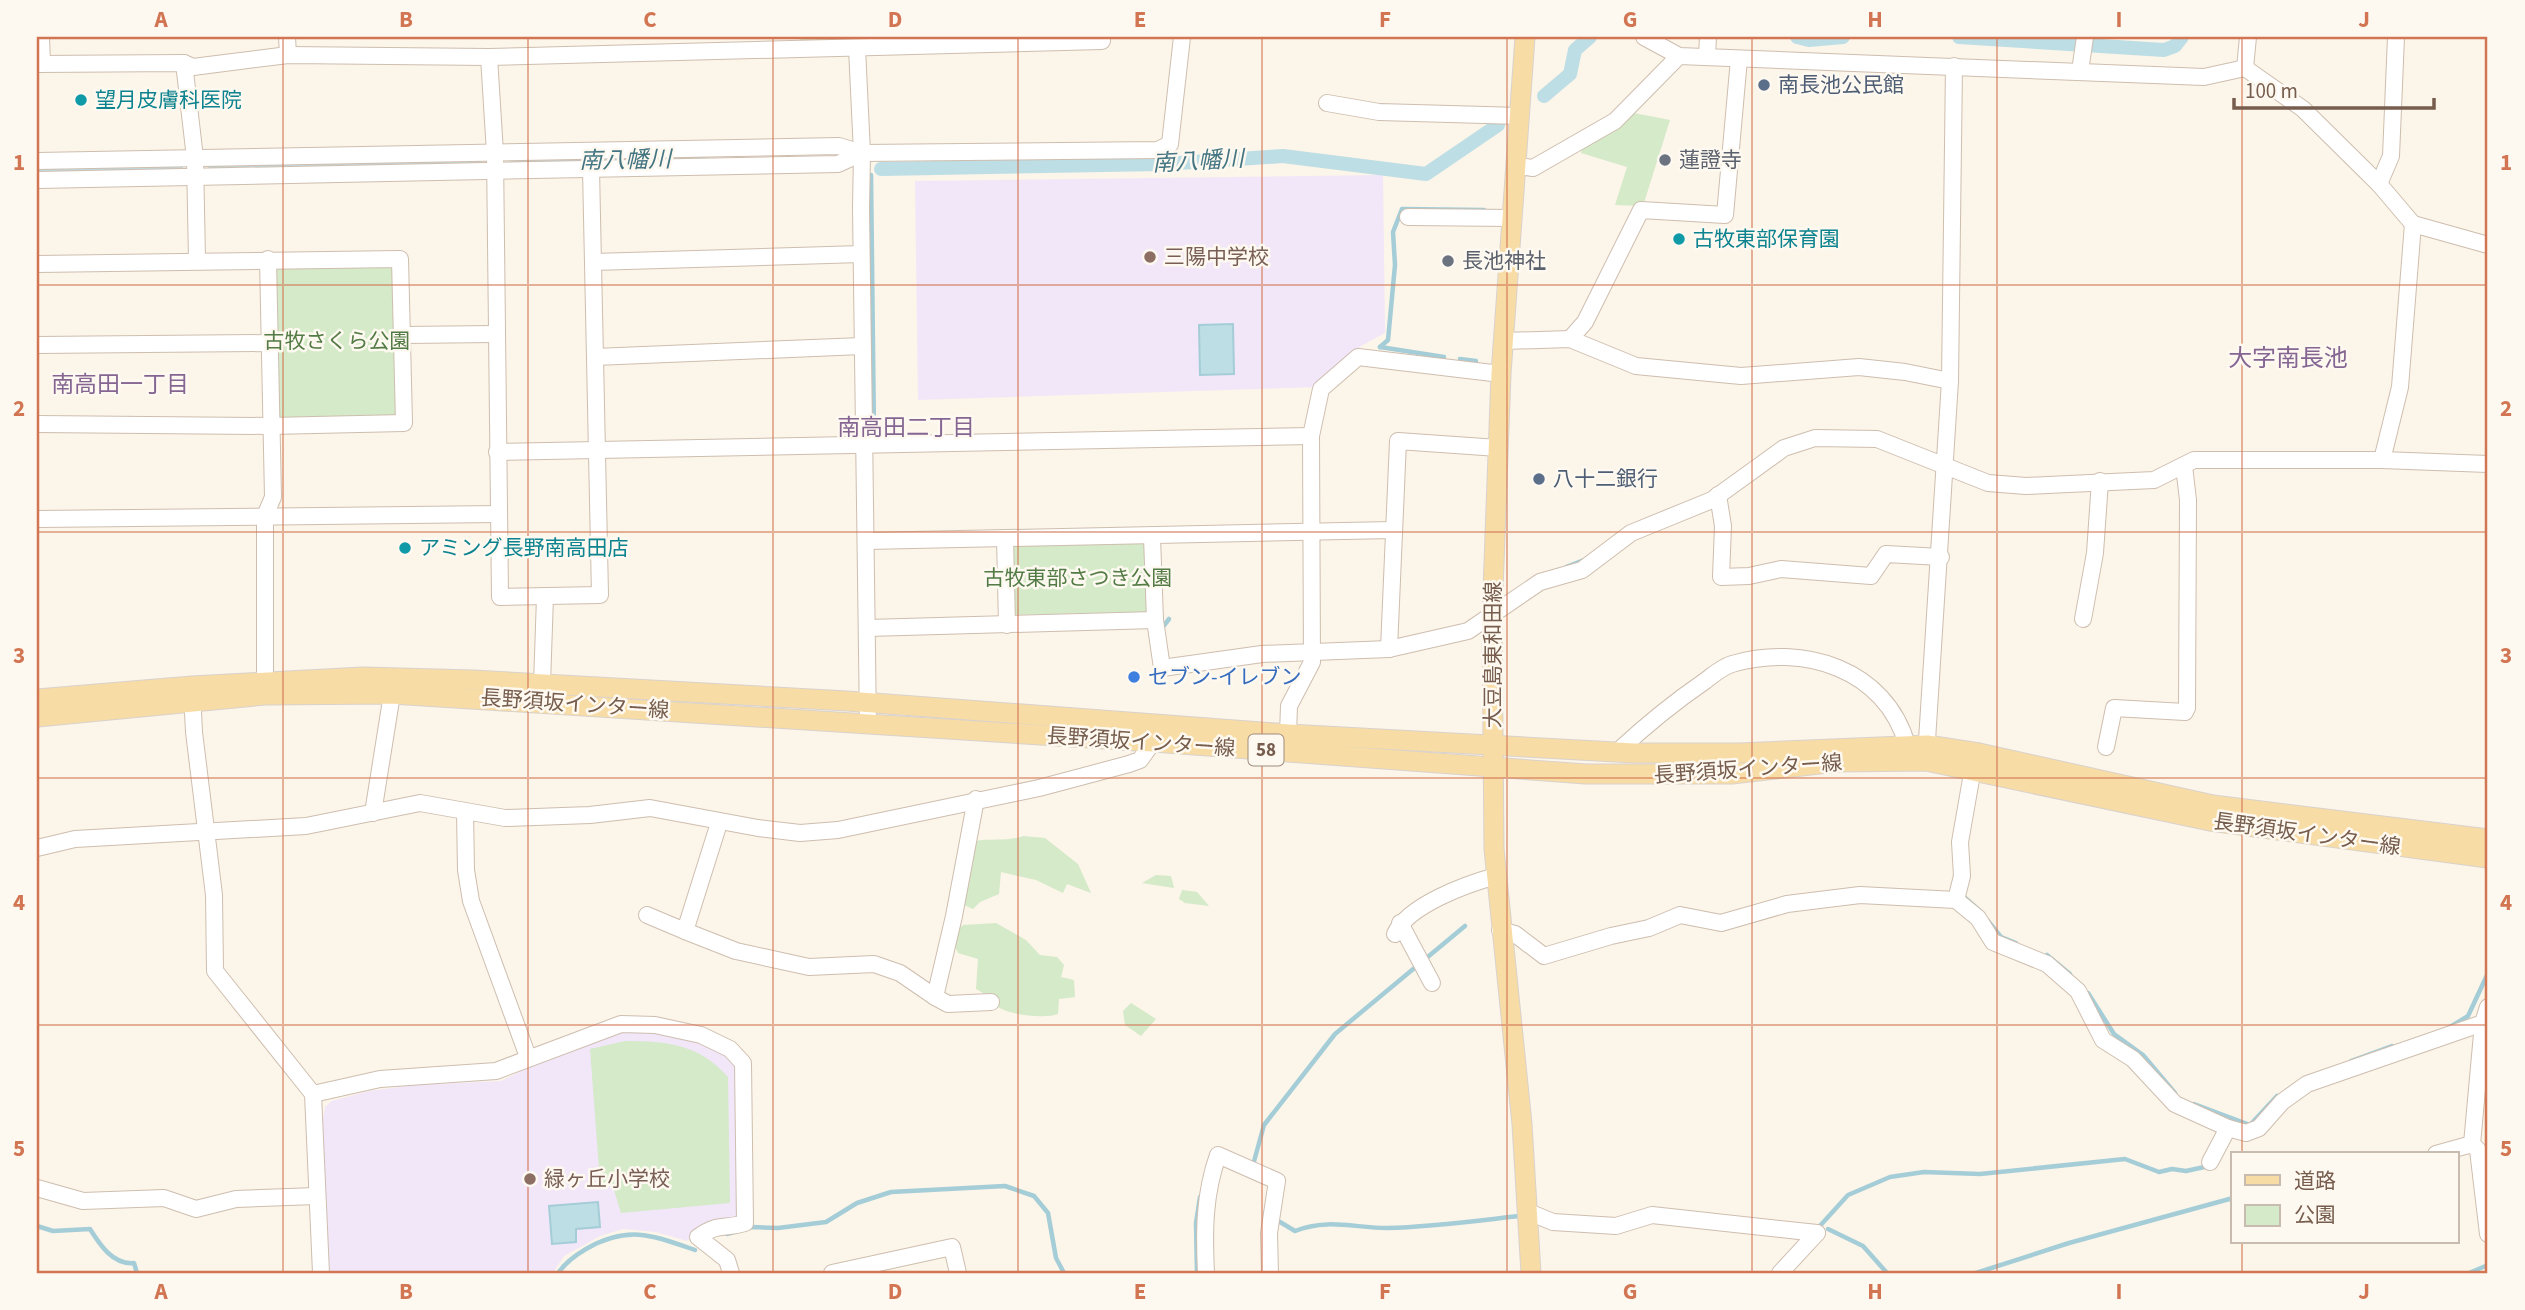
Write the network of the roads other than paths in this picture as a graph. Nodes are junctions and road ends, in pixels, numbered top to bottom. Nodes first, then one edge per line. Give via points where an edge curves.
1 (41, 37) edge
2 (287, 37) edge
3 (1102, 37) edge
4 (1182, 37) edge
5 (1525, 37) edge
6 (1644, 37) edge
7 (1708, 37) edge
8 (2248, 37) edge
9 (2396, 37) edge
10 (2084, 40) edge
11 (919, 41) edge
12 (792, 43) edge
13 (650, 45) edge
14 (858, 48) junction
15 (288, 55) junction
16 (1679, 56) junction
17 (1707, 56) junction
18 (489, 57) junction
19 (1739, 59) junction
20 (184, 63) junction
21 (39, 64) edge
22 (1954, 66) junction
23 (2245, 68) junction
24 (2080, 71) junction
25 (1327, 103) dead end
26 (1520, 116) junction
27 (495, 153) junction
28 (862, 153) junction
29 (195, 158) junction
30 (37, 161) edge
31 (1518, 166) junction
32 (591, 169) junction
33 (495, 170) junction
34 (195, 176) junction
35 (37, 180) edge
36 (2379, 184) junction
37 (1408, 217) dead end
38 (1513, 218) junction
39 (2413, 224) junction
40 (2488, 245) edge
41 (861, 254) junction
42 (268, 259) junction
43 (197, 260) junction
44 (593, 262) junction
45 (37, 264) edge
46 (495, 334) junction
47 (404, 335) junction
48 (1570, 339) junction
49 (1504, 341) junction
50 (269, 343) junction
51 (37, 345) edge
52 (862, 346) junction
53 (595, 357) junction
54 (1501, 374) junction
55 (1950, 381) junction
56 (37, 424) edge
57 (270, 426) junction
58 (1311, 436) junction
59 (865, 445) junction
60 (1498, 448) junction
61 (597, 451) junction
62 (498, 452) junction
63 (2382, 460) junction
64 (2488, 464) edge
65 (1946, 465) junction
66 (2184, 466) junction
67 (2100, 481) junction
68 (1718, 495) junction
69 (499, 514) junction
70 (265, 516) junction
71 (37, 519) edge
72 (1393, 530) junction
73 (1310, 533) junction
74 (1152, 537) junction
75 (1005, 538) junction
76 (867, 541) junction
77 (1941, 557) junction
78 (545, 597) junction
79 (1492, 617) junction
80 (2083, 619) dead end
81 (1155, 620) junction
82 (1007, 625) junction
83 (868, 628) junction
84 (1389, 649) junction
85 (1312, 653) junction
86 (542, 684) junction
87 (265, 688) junction
88 (192, 694) junction
89 (392, 694) junction
90 (37, 699) edge
91 (869, 702) junction
92 (37, 717) edge
93 (868, 725) junction
94 (1288, 734) junction
95 (1153, 741) junction
96 (1492, 744) junction
97 (2106, 747) dead end
98 (1920, 750) junction
99 (1617, 752) junction
100 (1492, 767) junction
101 (1973, 768) junction
102 (976, 799) junction
103 (466, 812) junction
104 (373, 813) junction
105 (719, 823) junction
106 (206, 832) junction
107 (2488, 839) edge
108 (37, 848) edge
109 (2488, 858) edge
110 (1496, 877) junction
111 (1956, 900) junction
112 (647, 915) dead end
113 (1500, 930) junction
114 (685, 931) junction
115 (1432, 984) dead end
116 (935, 998) junction
117 (991, 1002) dead end
118 (2486, 1015) edge
119 (528, 1057) junction
120 (313, 1094) junction
121 (2228, 1128) junction
122 (2472, 1144) junction
123 (2443, 1152) edge
124 (2210, 1162) dead end
125 (37, 1188) edge
126 (316, 1196) junction
127 (1526, 1211) junction
128 (2488, 1234) edge
129 (321, 1273) edge
130 (731, 1273) edge
131 (831, 1273) edge
132 (958, 1273) edge
133 (1206, 1273) edge
134 (1270, 1273) edge
135 (1531, 1273) edge
136 (1780, 1273) edge

1 - 21 street
2 - 15 street
3 - 11 street via 1102,41
4 - 28 street via 1170,144 1158,150
5 - 26 main road, 大豆島東和田線
6 - 16 street
7 - 17 street
8 - 23 street
9 - 36 street via 2391,156
10 - 24 street
11 - 14 street
12 - 13 street
12 - 14 street
13 - 18 street
14 - 28 street
15 - 18 street
15 - 20 street via 193,67
16 - 17 street
16 - 31 street via 1615,121 1533,167
17 - 19 street
18 - 27 street
19 - 22 street
19 - 48 street via 1725,215 1641,210 1586,323
20 - 21 street
20 - 29 street
22 - 24 street
22 - 55 street
23 - 24 street via 2204,77
23 - 36 street via 2303,109
25 - 26 street via 1379,112
26 - 31 main road, 大豆島東和田線
27 - 28 street via 839,146
27 - 29 street
27 - 33 street
28 - 32 street via 838,164
28 - 41 street
29 - 30 street
29 - 34 street
31 - 38 main road, 大豆島東和田線
32 - 33 street
32 - 44 street
33 - 34 street
33 - 46 street
34 - 35 street
34 - 43 street
36 - 39 street
37 - 38 street
38 - 49 main road, 大豆島東和田線
39 - 40 street
39 - 63 street via 2400,387
41 - 44 street
41 - 52 street
42 - 43 street
42 - 47 street via 400,259
42 - 50 street
43 - 45 street
44 - 53 street
46 - 47 street
46 - 62 street
47 - 57 street via 404,423
48 - 49 street
48 - 55 street via 1636,366 1741,376 1859,367
49 - 54 main road, 大豆島東和田線
50 - 51 street
50 - 57 street
52 - 53 street
52 - 59 street
53 - 61 street
54 - 58 street via 1358,357 1321,389
54 - 60 main road, 大豆島東和田線
55 - 65 street
56 - 57 street
57 - 70 street via 273,497
58 - 59 street
58 - 73 street
59 - 61 street
59 - 76 street
60 - 72 street via 1398,441
60 - 79 main road, 大豆島東和田線
61 - 62 street
61 - 78 street via 600,596
62 - 69 street
63 - 64 street
63 - 66 street via 2194,460
65 - 67 street via 2004,485
65 - 68 street via 1877,439 1815,438 1784,448
65 - 77 street
66 - 67 street via 2154,480
66 - 97 street via 2188,708 2185,712 2114,708
67 - 80 street via 2095,553
68 - 77 street via 1723,526 1721,577 1781,569 1871,576 1886,554
68 - 79 street via 1632,533 1594,563 1541,582
69 - 70 street
69 - 78 street via 500,597
70 - 71 street
70 - 87 street
72 - 73 street
72 - 84 street
73 - 74 street
73 - 85 street
74 - 75 street
74 - 81 street
75 - 76 street
75 - 82 street
76 - 83 street
77 - 98 street
78 - 86 street
79 - 84 street via 1468,631
79 - 96 main road, 大豆島東和田線
81 - 82 street
81 - 85 street via 1162,668 1262,654
82 - 83 street
83 - 91 street
84 - 85 street
85 - 94 street via 1311,669 1289,706
86 - 87 main road, 長野須坂インター線 / 58 via 363,677
86 - 91 main road, 長野須坂インター線 / 58
87 - 88 main road, 長野須坂インター線 / 58
87 - 89 main road, 長野須坂インター線 / 58
88 - 90 main road, 長野須坂インター線 / 58
88 - 92 main road, 長野須坂インター線 / 58
88 - 106 street
89 - 93 main road, 長野須坂インター線 / 58
89 - 104 street
91 - 93 street
91 - 94 main road, 長野須坂インター線 / 58
93 - 95 main road, 長野須坂インター線 / 58
94 - 96 main road, 長野須坂インター線 / 58
95 - 100 main road, 長野須坂インター線 / 58
95 - 102 street via 1140,760 1039,788
96 - 99 main road, 長野須坂インター線 / 58
96 - 100 main road, 大豆島東和田線
98 - 99 main road, 長野須坂インター線 / 58
98 - 99 street via 1888,704 1844,668 1783,657 1731,664 1656,715
98 - 100 main road, 長野須坂インター線 / 58 via 1732,774 1642,776
98 - 101 main road, 長野須坂インター線 / 58
98 - 107 main road, 長野須坂インター線 / 58 via 1979,753 2213,805
100 - 110 main road, 大豆島東和田線
101 - 109 main road, 長野須坂インター線 / 58 via 2210,821
101 - 111 street
102 - 105 street via 838,830 800,833
102 - 116 street
103 - 104 street via 420,803
103 - 105 street via 505,818 590,816 650,808
103 - 119 street via 471,901
104 - 106 street via 306,826
105 - 114 street
106 - 108 street via 75,839
106 - 120 street via 214,895 215,971
110 - 113 main road, 大豆島東和田線
110 - 115 street via 1466,884 1398,928
111 - 113 street via 1860,895 1787,904 1721,923 1680,915 1544,956 1515,934
111 - 121 street via 1978,918 1993,942 2047,964 2078,992 2103,1040 2133,1059 2175,1104
112 - 114 street
113 - 127 main road, 大豆島東和田線 via 1522,1124
114 - 116 street via 736,951 809,967 874,964 900,974
116 - 117 street via 948,1004
118 - 121 street via 2307,1084 2259,1128 2246,1133
118 - 122 street
119 - 120 street via 496,1071 380,1079
119 - 130 street via 621,1024 637,1023 701,1035 730,1049 743,1063 745,1223 713,1226 698,1237 727,1259
120 - 126 street
121 - 124 street
122 - 123 street
122 - 128 street via 2478,1150
125 - 126 street via 83,1200 164,1198 196,1209 236,1199
126 - 129 street
127 - 135 main road, 大豆島東和田線
127 - 136 street via 1553,1222 1616,1226 1652,1215 1817,1233
131 - 132 street via 952,1247
133 - 134 street via 1203,1216 1218,1155 1277,1181 1269,1233

